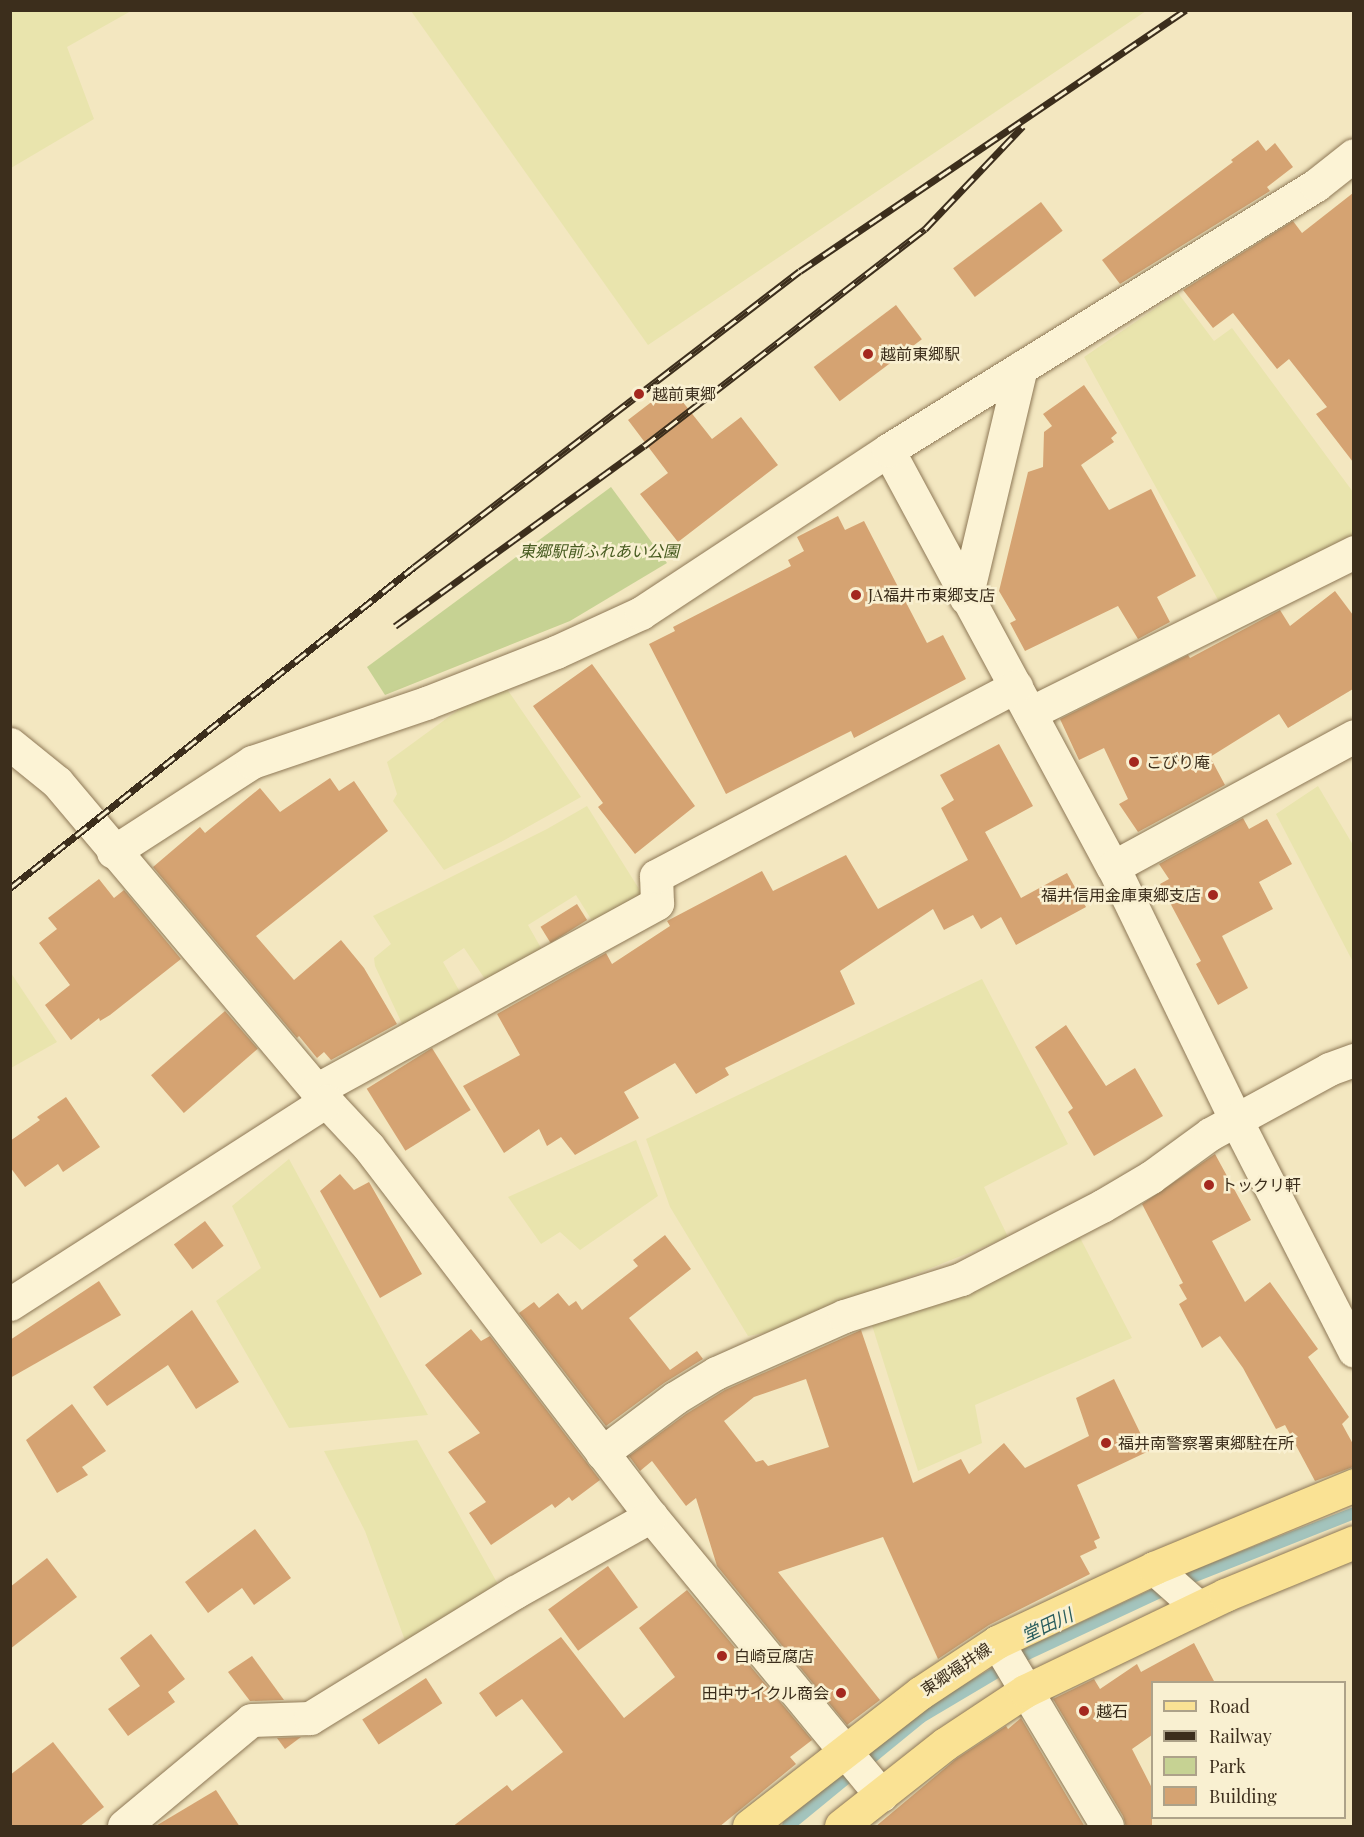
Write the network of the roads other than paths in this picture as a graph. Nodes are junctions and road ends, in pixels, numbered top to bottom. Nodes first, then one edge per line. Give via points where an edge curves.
1 (1353, 155) edge
2 (1021, 367) junction
3 (888, 450) junction
4 (1353, 552) edge
5 (966, 598) junction
6 (1023, 700) junction
7 (1353, 736) edge
8 (10, 744) edge
9 (113, 852) junction
10 (1113, 867) junction
11 (1353, 1060) edge
12 (321, 1096) junction
13 (1236, 1120) junction
14 (10, 1304) edge
15 (1353, 1351) edge
16 (602, 1453) junction
17 (1353, 1485) edge
18 (651, 1516) junction
19 (1353, 1542) edge
20 (1154, 1568) junction
21 (1198, 1607) junction
22 (997, 1642) junction
23 (1025, 1691) junction
24 (846, 1750) junction
25 (881, 1795) junction
26 (124, 1827) edge
27 (749, 1827) edge
28 (841, 1827) edge
29 (1107, 1827) edge

1 - 2 street via 1316,185
2 - 3 street
2 - 5 street
3 - 5 street
3 - 9 street via 641,614 426,703 252,762
4 - 6 street
5 - 6 street
6 - 10 street
6 - 12 street via 656,876 657,903
7 - 10 street
8 - 9 street via 57,782
9 - 12 street
10 - 13 street
11 - 13 street
12 - 14 street
12 - 16 street via 368,1146
13 - 15 street
13 - 16 street via 1102,1206 961,1279 844,1316 716,1373 675,1398
16 - 18 street
17 - 20 main road, 東郷福井線
18 - 24 street
18 - 26 street via 515,1592 310,1718 251,1720
19 - 21 main road
20 - 21 street
20 - 22 main road, 東郷福井線
21 - 23 main road
22 - 23 street
22 - 24 main road, 東郷福井線 via 920,1693
23 - 25 main road via 945,1744
23 - 29 street
24 - 25 street
24 - 27 main road, 東郷福井線
25 - 28 main road

